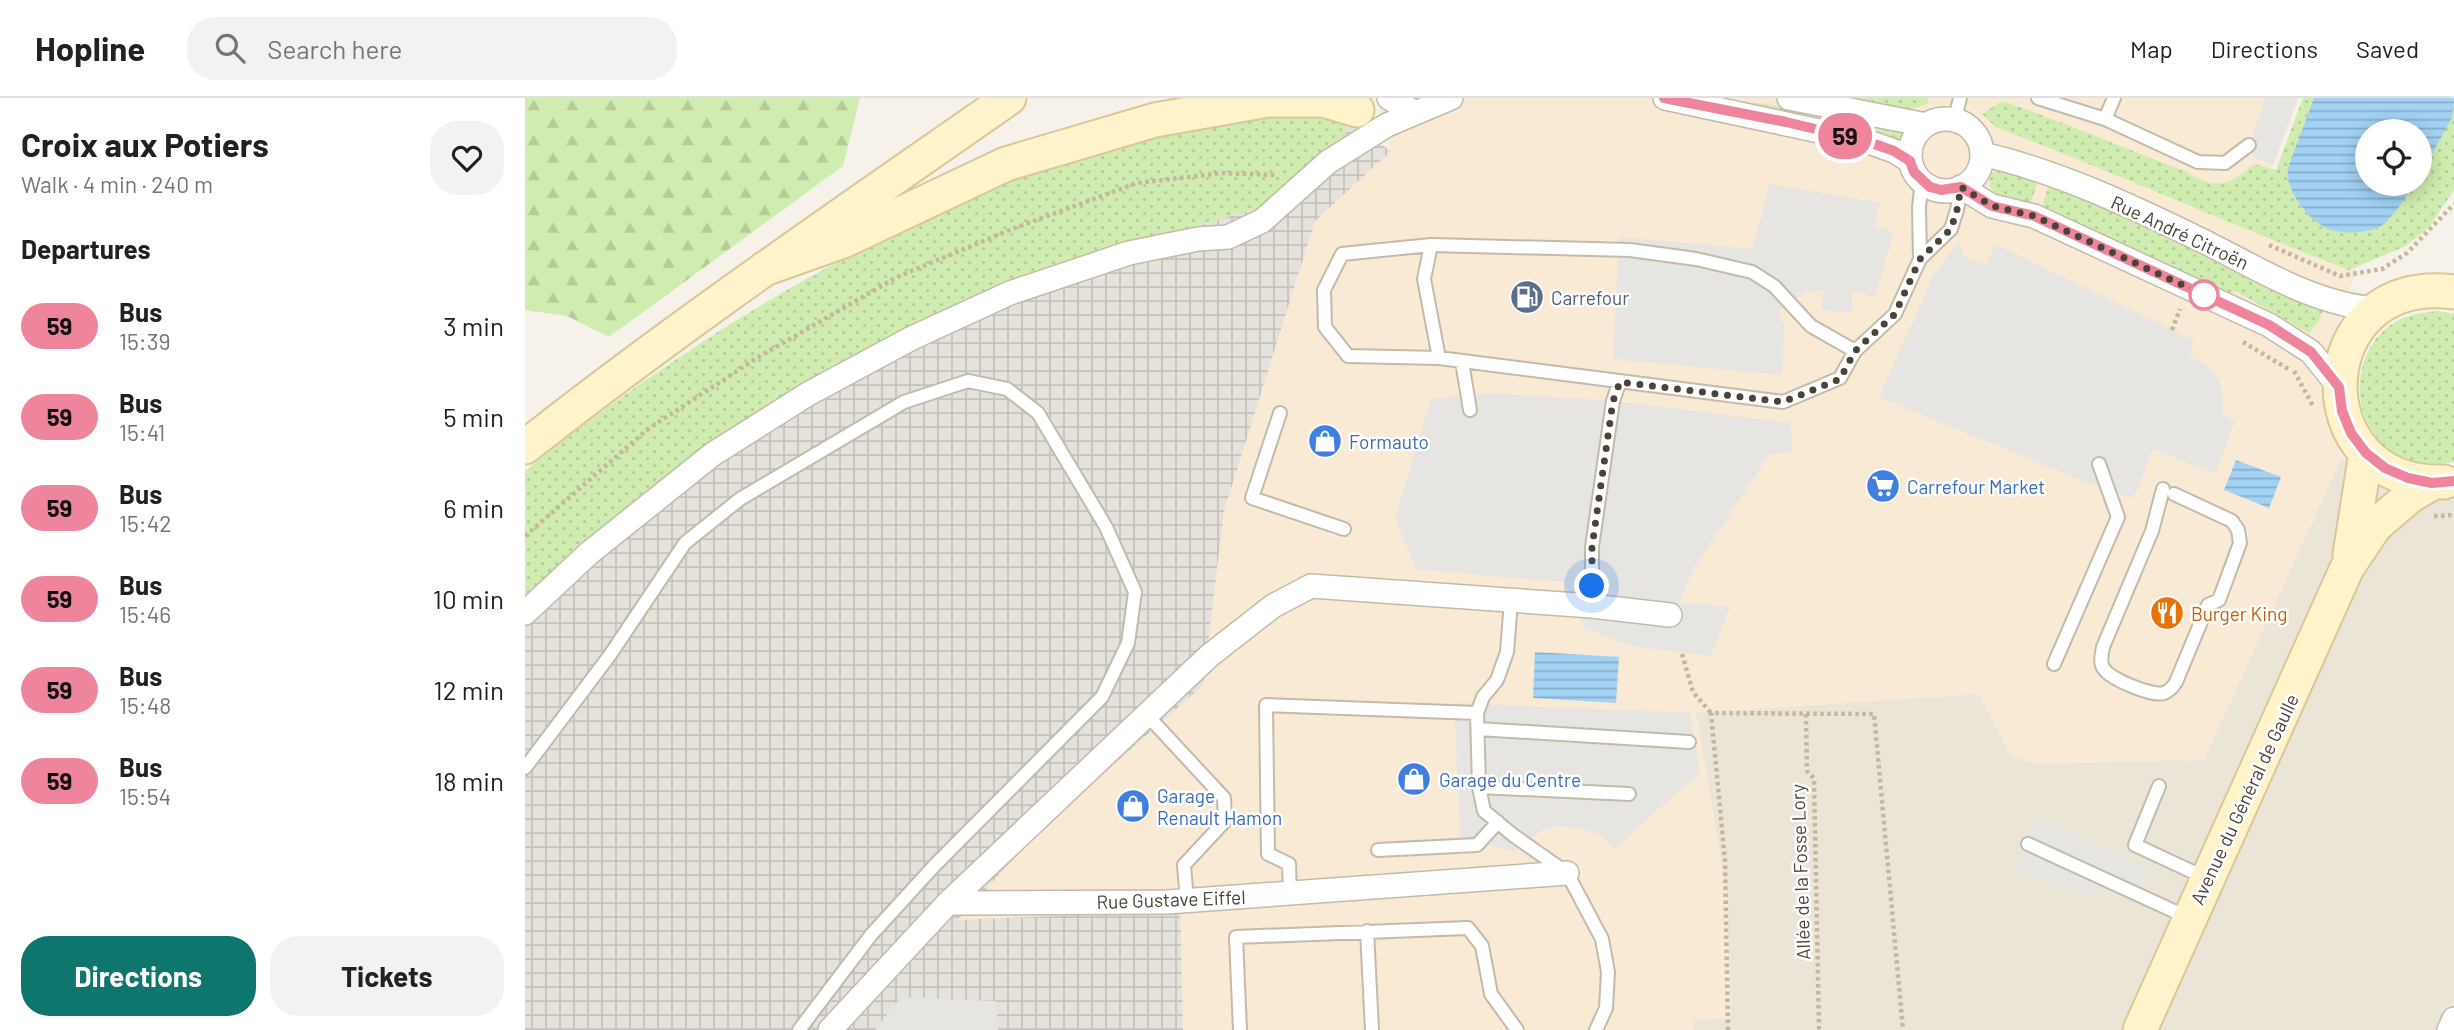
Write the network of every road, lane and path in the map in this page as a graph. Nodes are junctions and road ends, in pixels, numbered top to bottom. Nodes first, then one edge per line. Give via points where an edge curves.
1 (1009, 98) edge
2 (1389, 98) edge
3 (1451, 98) edge
4 (1665, 98) edge
5 (1790, 98) edge
6 (2038, 98) edge
7 (2113, 98) edge
8 (1355, 104) edge
9 (1957, 109) edge
10 (1414, 112) junction
11 (2105, 119) junction
12 (1387, 125) junction
13 (1926, 125) junction
14 (2249, 145) dead end
15 (1982, 155) junction
16 (1910, 161) junction
17 (1277, 175) dead end
18 (1922, 181) junction
19 (1961, 187) junction
20 (2454, 204) edge
21 (2452, 212) edge
22 (1431, 244) junction
23 (1920, 259) junction
24 (764, 269) junction
25 (2340, 276) dead end
26 (2448, 286) edge
27 (2377, 309) junction
28 (2192, 314) dead end
29 (2172, 330) dead end
30 (2239, 339) dead end
31 (1855, 351) junction
32 (1439, 358) junction
33 (1462, 362) junction
34 (2293, 372) dead end
35 (1620, 382) junction
36 (2339, 387) junction
37 (1470, 410) dead end
38 (1280, 413) dead end
39 (525, 447) edge
40 (2366, 453) junction
41 (2099, 464) dead end
42 (2443, 482) edge
43 (2168, 492) joint
44 (1344, 529) dead end
45 (525, 536) edge
46 (2347, 568) junction
47 (1511, 601) junction
48 (1592, 606) junction
49 (525, 613) edge
50 (1670, 615) dead end
51 (1682, 654) dead end
52 (2054, 664) dead end
53 (1477, 713) junction
54 (1711, 713) junction
55 (1806, 714) junction
56 (1147, 715) junction
57 (1478, 729) junction
58 (1689, 743) dead end
59 (525, 768) edge
60 (2159, 786) dead end
61 (1479, 787) junction
62 (1629, 794) dead end
63 (1498, 822) junction
64 (2028, 844) dead end
65 (1378, 850) dead end
66 (1567, 873) junction
67 (2208, 879) junction
68 (1290, 893) junction
69 (1187, 901) junction
70 (948, 903) junction
71 (2189, 918) junction
72 (1367, 931) junction
73 (2454, 1019) edge
74 (799, 1030) edge
75 (829, 1030) edge
76 (1240, 1030) edge
77 (1372, 1030) edge
78 (1517, 1030) edge
79 (1596, 1030) edge
80 (1728, 1030) edge
81 (1819, 1030) edge
82 (1903, 1030) edge
83 (2140, 1030) edge
84 (2449, 1030) edge

1 - 24 main road
2 - 10 street
3 - 10 street
4 - 16 street via 1866,141
5 - 13 street
6 - 11 lane
7 - 11 lane
8 - 12 street
8 - 24 main road via 1268,100 1155,120 1006,164 843,241
9 - 13 street
9 - 15 street via 1980,142
10 - 12 street
11 - 14 lane via 2198,162 2225,163
12 - 49 street via 1328,162 1262,221 1228,237 1129,253 1010,293 912,338 808,394 713,454 587,554
13 - 16 street via 1913,140
15 - 19 street via 1977,174
15 - 27 street, Rue André Citroën via 2046,173 2097,194 2297,288 2358,308
16 - 18 street
17 - 45 path via 1222,173 1137,184 897,276 648,429
18 - 19 street via 1941,190
18 - 23 lane
19 - 23 lane via 1951,229
19 - 36 street via 1992,206 2034,216 2269,325 2311,352
20 - 21 path
21 - 25 path via 2382,269
22 - 31 lane via 1630,250 1752,272 1774,286 1811,326
22 - 32 lane via 1424,279
22 - 32 lane via 1342,254 1324,290 1325,327 1348,356
23 - 31 lane via 1895,314
24 - 39 main road
26 - 27 main road via 2416,291
27 - 36 main road via 2349,343
28 - 29 path via 2180,309
30 - 34 path
31 - 35 lane via 1840,379 1783,402
32 - 33 lane
33 - 35 lane
33 - 37 lane
35 - 48 lane via 1613,401 1592,547
36 - 40 main road via 2342,411
38 - 44 lane via 1252,498
40 - 42 main road via 2408,478
40 - 46 main road, Avenue du Général de Gaulle
41 - 52 lane via 2118,517
42 - 46 main road, Avenue du Général de Gaulle via 2410,496 2375,526
43 - 43 lane via 2101,661 2115,678 2156,694 2170,690 2176,682 2208,605 2219,600 2240,543 2232,521
46 - 67 main road, Avenue du Général de Gaulle
47 - 48 street
47 - 53 lane via 1507,652
47 - 56 street via 1311,586 1273,606 1209,656
48 - 50 street
51 - 54 path via 1693,692
53 - 57 lane
53 - 68 lane via 1266,705 1268,854 1289,864
54 - 55 path
54 - 80 path via 1725,861
55 - 81 path, Allée de la Fosse Lory via 1807,771 1814,778
55 - 82 path via 1874,714
56 - 69 lane via 1224,798 1225,821 1184,864
56 - 70 street
57 - 58 lane
57 - 61 lane
59 - 74 lane via 610,655 685,543 740,499 904,402 968,381 1007,389 1038,413 1106,527 1135,592 1128,643 1102,697 871,935
60 - 67 lane via 2135,845
61 - 62 lane
61 - 63 lane via 1484,811
63 - 65 lane via 1476,845
63 - 66 lane
64 - 71 lane
66 - 68 street, Rue Gustave Eiffel
66 - 79 lane via 1602,939 1608,972 1607,1008
67 - 71 main road, Avenue du Général de Gaulle
68 - 69 street, Rue Gustave Eiffel
69 - 70 street, Rue Gustave Eiffel
70 - 75 street
71 - 83 main road, Avenue du Général de Gaulle
72 - 76 lane via 1236,937
72 - 77 lane
72 - 78 lane via 1468,928 1482,946 1491,994
73 - 84 street

